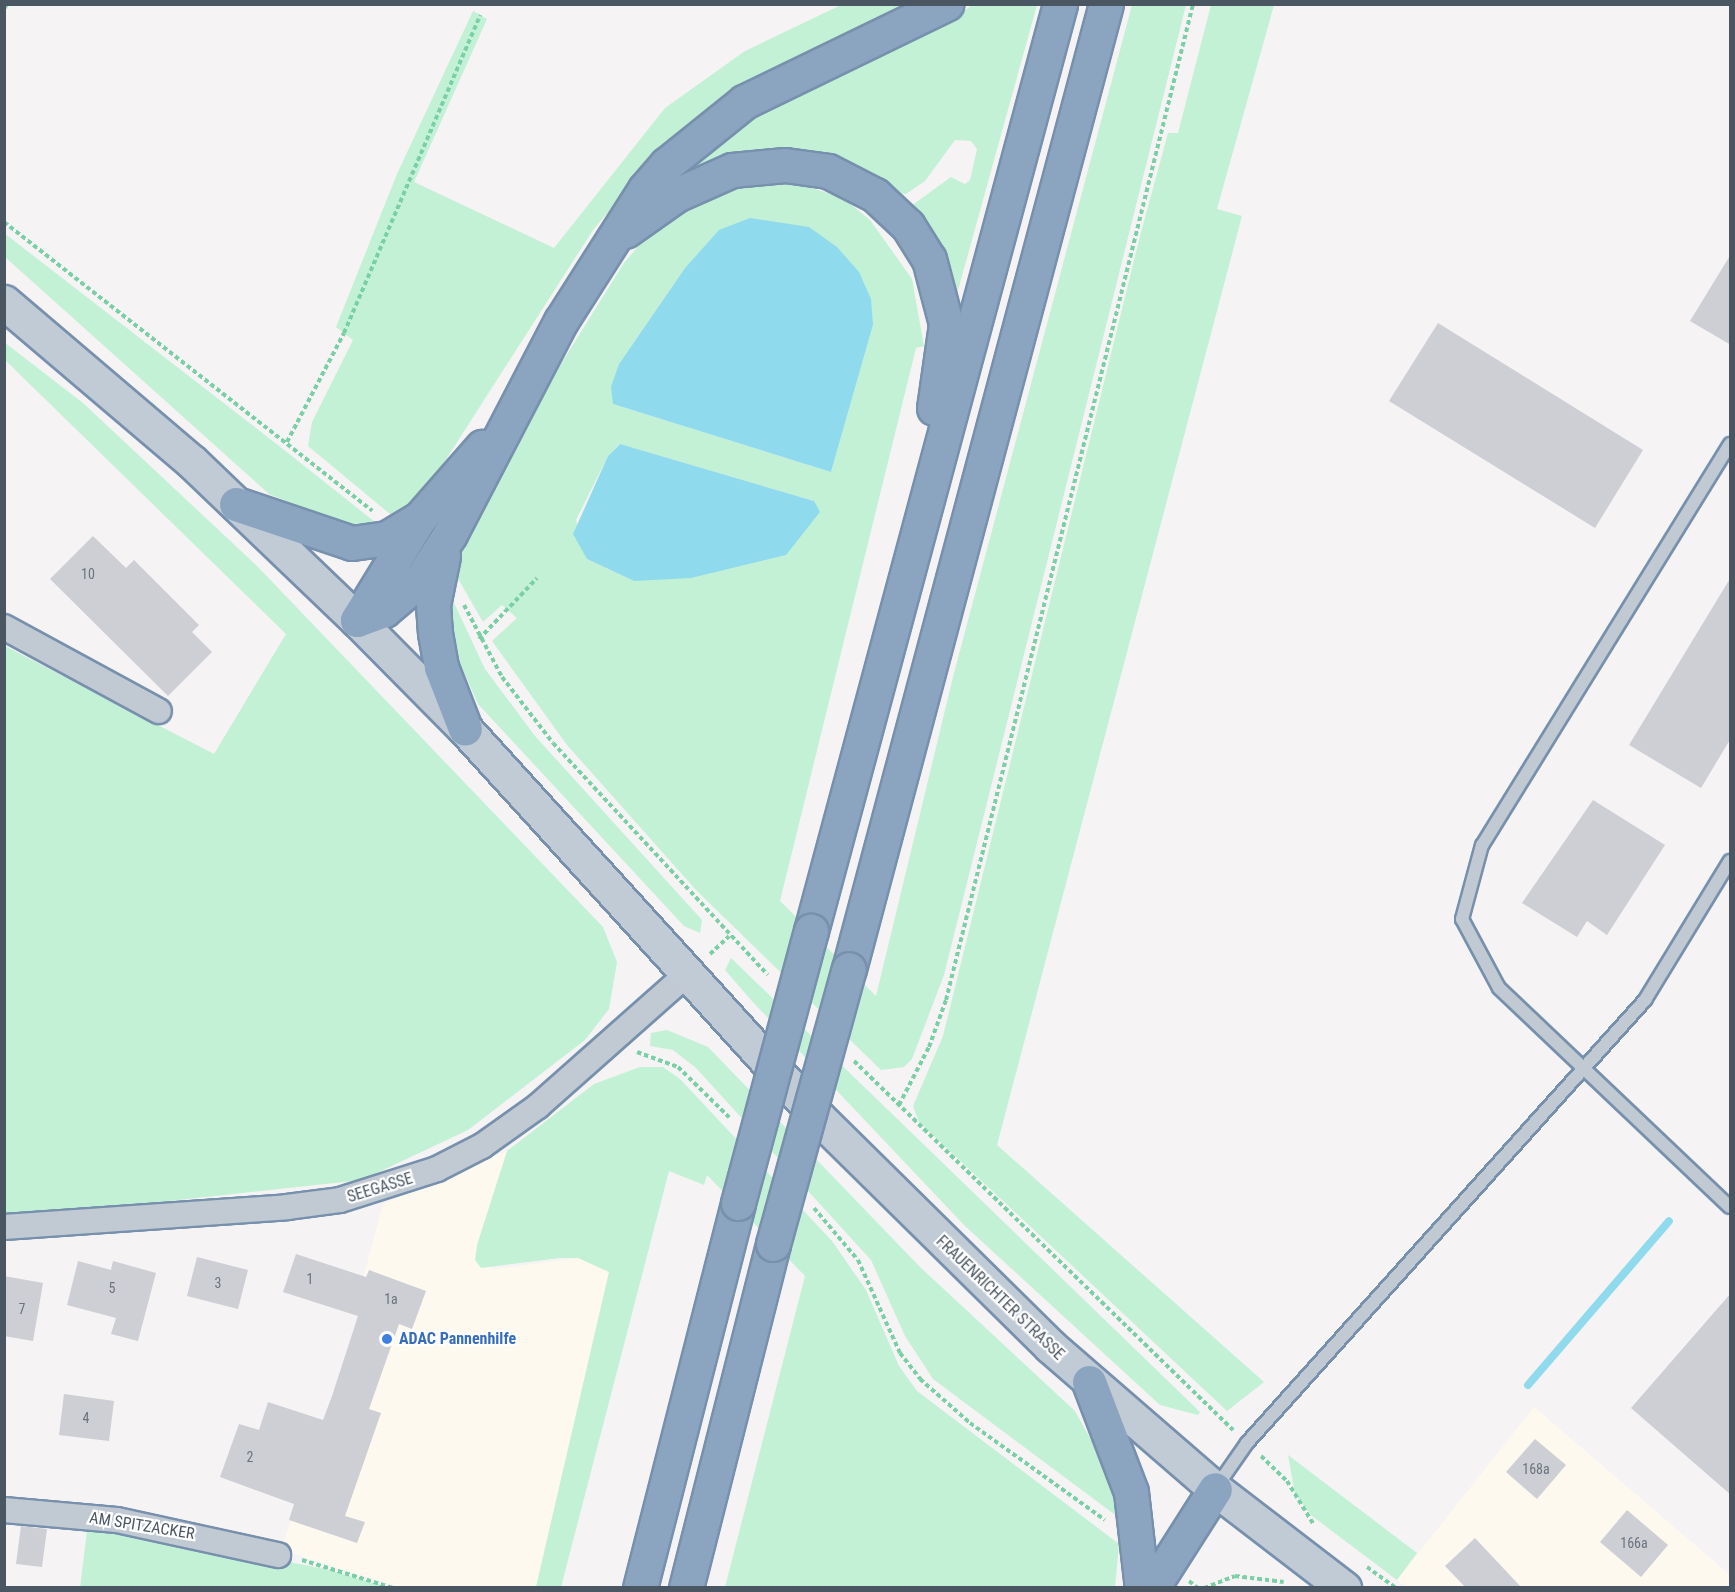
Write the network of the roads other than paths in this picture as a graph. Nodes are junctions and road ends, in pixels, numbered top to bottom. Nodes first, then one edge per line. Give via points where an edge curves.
1 (946, 4) edge
2 (1060, 4) edge
3 (1106, 4) edge
4 (616, 237) junction
5 (4, 302) edge
6 (505, 421) junction
7 (1731, 444) edge
8 (236, 504) junction
9 (419, 519) junction
10 (450, 534) junction
11 (913, 548) junction
12 (357, 620) junction
13 (4, 627) edge
14 (159, 711) dead end
15 (465, 729) junction
16 (1731, 861) edge
17 (687, 975) junction
18 (1580, 1069) junction
19 (1731, 1207) edge
20 (4, 1227) edge
21 (1089, 1382) junction
22 (1215, 1489) junction
23 (707, 1507) junction
24 (4, 1510) edge
25 (278, 1555) road end
26 (1353, 1575) edge
27 (640, 1587) edge
28 (686, 1587) edge
29 (695, 1587) edge
30 (1142, 1587) edge
31 (1152, 1587) edge

1 - 4 highway via 772,87 713,123 645,189
2 - 11 highway
3 - 23 highway, bridge via 773,1244
4 - 6 highway
4 - 11 highway via 702,181 732,170 785,165 828,171 875,195 909,226 929,259 946,324
5 - 8 main road, FRAUENRICHTER STRASSE via 128,404
6 - 9 highway
6 - 10 highway
7 - 18 lane via 1482,845 1462,919 1499,988
8 - 9 highway via 352,543 387,538
8 - 12 main road, FRAUENRICHTER STRASSE
9 - 12 highway
10 - 12 highway via 403,597
10 - 15 highway via 433,604 441,667
11 - 27 highway, bridge
12 - 15 main road, FRAUENRICHTER STRASSE
13 - 14 street
15 - 17 main road, FRAUENRICHTER STRASSE
16 - 18 lane via 1645,1000
17 - 20 street, SEEGASSE via 538,1106 483,1146 384,1188 288,1207
17 - 21 main road, FRAUENRICHTER STRASSE via 817,1116
18 - 19 lane
18 - 22 lane via 1247,1443
21 - 22 main road, FRAUENRICHTER STRASSE
21 - 30 highway via 1131,1492
22 - 26 main road, FRAUENRICHTER STRASSE
22 - 31 highway
23 - 28 highway
23 - 29 highway
24 - 25 street, AM SPITZACKER via 117,1520

